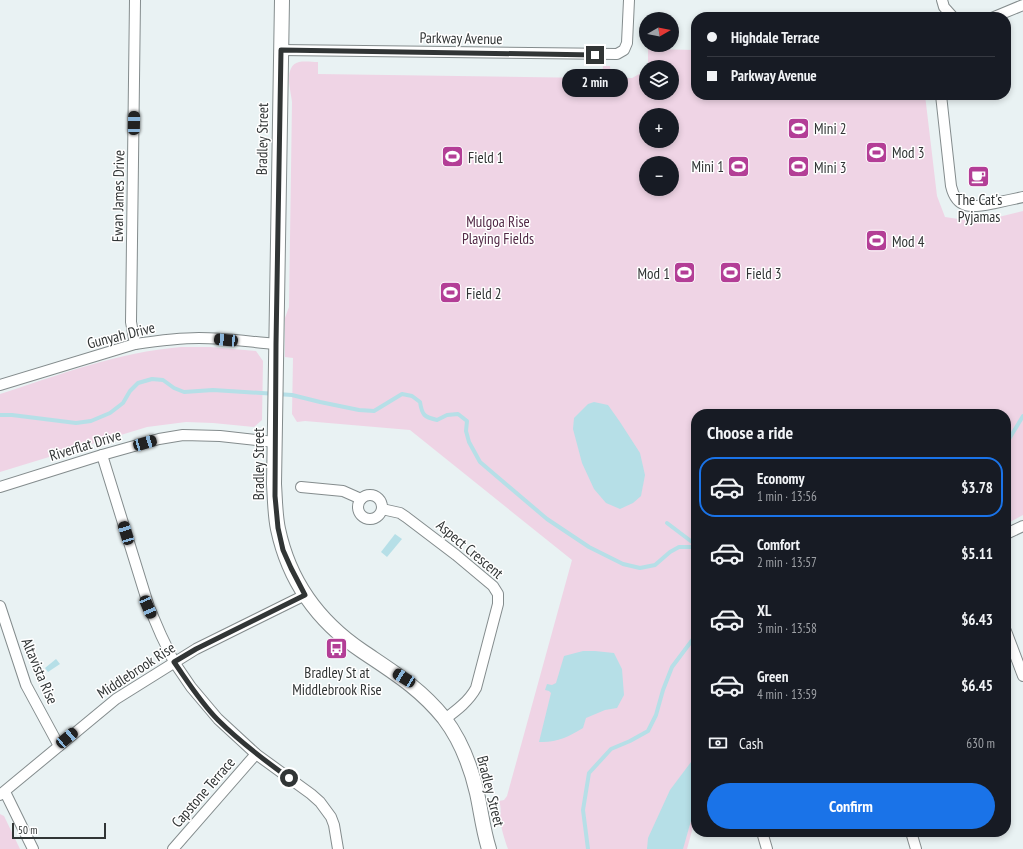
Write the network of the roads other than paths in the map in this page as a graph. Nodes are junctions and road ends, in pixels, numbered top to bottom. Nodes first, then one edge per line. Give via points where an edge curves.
1 (136, 0) edge
2 (282, 0) edge
3 (629, 0) edge
4 (942, 0) edge
5 (1023, 5) edge
6 (948, 12) edge
7 (1006, 12) edge
8 (281, 50) junction
9 (942, 100) edge
10 (1023, 197) edge
11 (135, 344) junction
12 (276, 344) junction
13 (0, 385) edge
14 (275, 442) junction
15 (102, 455) junction
16 (0, 487) edge
17 (301, 487) dead end
18 (361, 499) junction
19 (382, 509) junction
20 (1023, 526) edge
21 (1011, 532) edge
22 (305, 595) junction
23 (0, 606) edge
24 (4, 638) edge
25 (1011, 644) edge
26 (174, 662) junction
27 (1023, 676) edge
28 (445, 719) junction
29 (59, 746) junction
30 (256, 754) junction
31 (2, 793) edge
32 (763, 837) edge
33 (912, 837) edge
34 (33, 849) edge
35 (173, 849) edge
36 (338, 849) edge
37 (489, 849) edge
38 (767, 849) edge
39 (916, 849) edge

1 - 11 street, Ewan James Drive via 131,322
2 - 8 street, Bradley Street
3 - 8 street, Parkway Avenue via 627,43 624,50 617,54
4 - 6 street
5 - 7 street
8 - 12 street, Bradley Street
9 - 10 street via 952,186 956,198 962,204 974,207
11 - 12 street, Gunyah Drive via 197,338
11 - 13 street, Gunyah Drive
12 - 14 street, Bradley Street
14 - 15 street, Riverflat Drive via 183,435
14 - 22 street, Bradley Street via 274,484 278,528 283,550
15 - 16 street, Riverflat Drive
15 - 26 street via 148,607
17 - 18 street via 343,491
18 - 19 street via 375,497 381,502
18 - 19 street via 358,510 363,517 375,518
19 - 28 street, Aspect Crescent via 406,517 488,582 498,594 498,604 476,688 459,709
20 - 21 street
22 - 26 street, Middlebrook Rise
22 - 28 street, Bradley Street via 334,630 404,678 427,698
23 - 24 street, Altavista Rise
24 - 29 street, Altavista Rise
25 - 27 street
26 - 29 street, Middlebrook Rise via 116,699
26 - 30 street via 218,720
28 - 37 street, Bradley Street via 469,765
29 - 31 street, Middlebrook Rise
30 - 35 street, Capstone Terrace
30 - 36 street via 320,802 331,817
31 - 34 street
32 - 38 street
33 - 39 street

